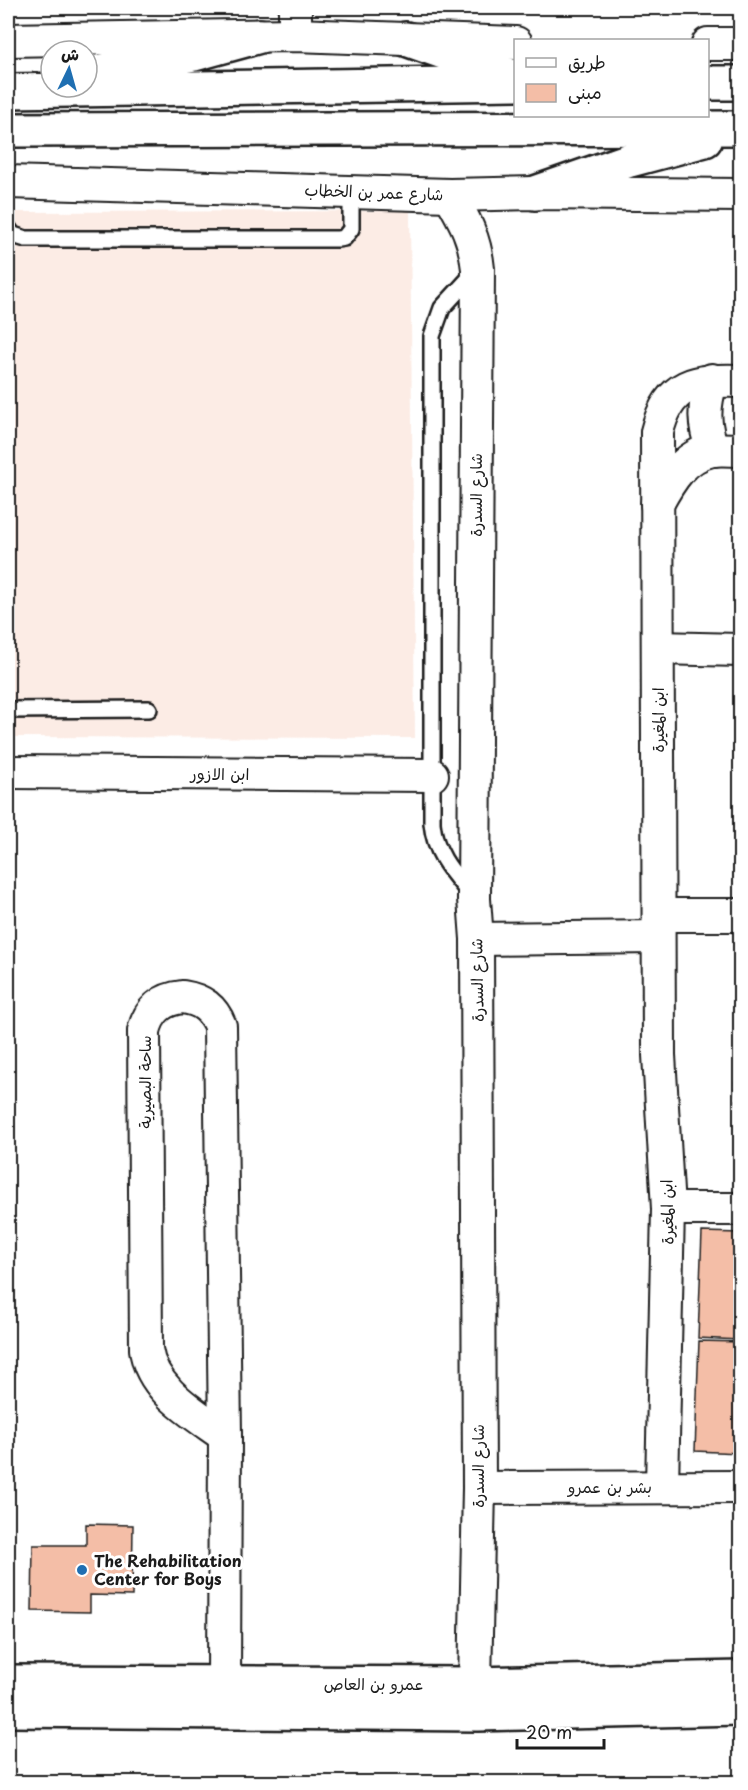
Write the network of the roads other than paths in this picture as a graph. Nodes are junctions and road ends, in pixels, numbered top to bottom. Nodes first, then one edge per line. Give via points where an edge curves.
1 (295, 21) edge
2 (260, 36) junction
3 (406, 39) junction
4 (8, 40) edge
5 (514, 43) edge
6 (709, 44) edge
7 (741, 44) edge
8 (99, 72) edge
9 (514, 77) edge
10 (39, 83) edge
11 (514, 83) edge
12 (709, 83) edge
13 (741, 83) edge
14 (8, 89) edge
15 (741, 129) edge
16 (8, 130) edge
17 (8, 182) edge
18 (351, 192) junction
19 (535, 193) junction
20 (450, 195) junction
21 (502, 195) junction
22 (741, 195) edge
23 (8, 228) edge
24 (477, 258) junction
25 (726, 381) edge
26 (727, 450) edge
27 (657, 504) junction
28 (658, 648) junction
29 (741, 650) edge
30 (148, 709) dead end
31 (8, 710) edge
32 (8, 772) edge
33 (432, 775) junction
34 (474, 899) junction
35 (741, 915) edge
36 (659, 926) junction
37 (477, 939) junction
38 (668, 1209) junction
39 (741, 1209) edge
40 (225, 1436) junction
41 (662, 1486) junction
42 (741, 1487) edge
43 (479, 1488) junction
44 (741, 1678) edge
45 (8, 1682) edge
46 (222, 1698) junction
47 (477, 1699) junction
48 (741, 1708) edge
49 (8, 1710) edge

1 - 2 street
1 - 3 street
2 - 4 street
2 - 8 main road via 194,54
3 - 5 street
3 - 9 main road
6 - 7 street
10 - 14 main road
11 - 14 main road
12 - 13 main road
15 - 16 main road
15 - 19 main road
17 - 18 street, شارع عمر بن الخطاب
18 - 20 street, شارع عمر بن الخطاب
18 - 23 lane via 351,229 338,239 26,239 13,235
19 - 21 street, شارع عمر بن الخطاب
19 - 22 street, شارع عمر بن الخطاب
20 - 21 street, شارع عمر بن الخطاب
20 - 24 street, شارع السدرة via 468,225
21 - 24 street, شارع السدرة via 482,226
24 - 33 lane via 442,308 432,336
24 - 34 street, شارع السدرة
25 - 26 street, ابن المغيرة via 706,397 704,416 706,433
25 - 27 street, ابن المغيرة via 686,387 672,397 662,412 657,432
26 - 27 street, ابن المغيرة via 696,457 683,465 672,476
27 - 28 street, ابن المغيرة
28 - 29 street
28 - 36 street, ابن المغيرة
30 - 31 lane
32 - 33 street, ابن الازور
33 - 34 lane via 432,823 438,851
34 - 37 street, شارع السدرة
35 - 36 street
36 - 37 street
36 - 38 street, ابن المغيرة via 659,1055
37 - 43 street, شارع السدرة
38 - 39 street
38 - 41 street, ابن المغيرة
40 - 40 street, ساحة البصيرية via 220,1026 202,1002 173,998 150,1014 144,1032 148,1361 170,1393
40 - 46 street, ساحة البصيرية
41 - 42 street, بشر بن عمرو
41 - 43 street, بشر بن عمرو
43 - 47 street, شارع السدرة
44 - 47 main road, عمرو بن العاص
45 - 46 main road, عمرو بن العاص
46 - 47 main road, عمرو بن العاص
46 - 49 main road, عمرو بن العاص
47 - 48 main road, عمرو بن العاص

